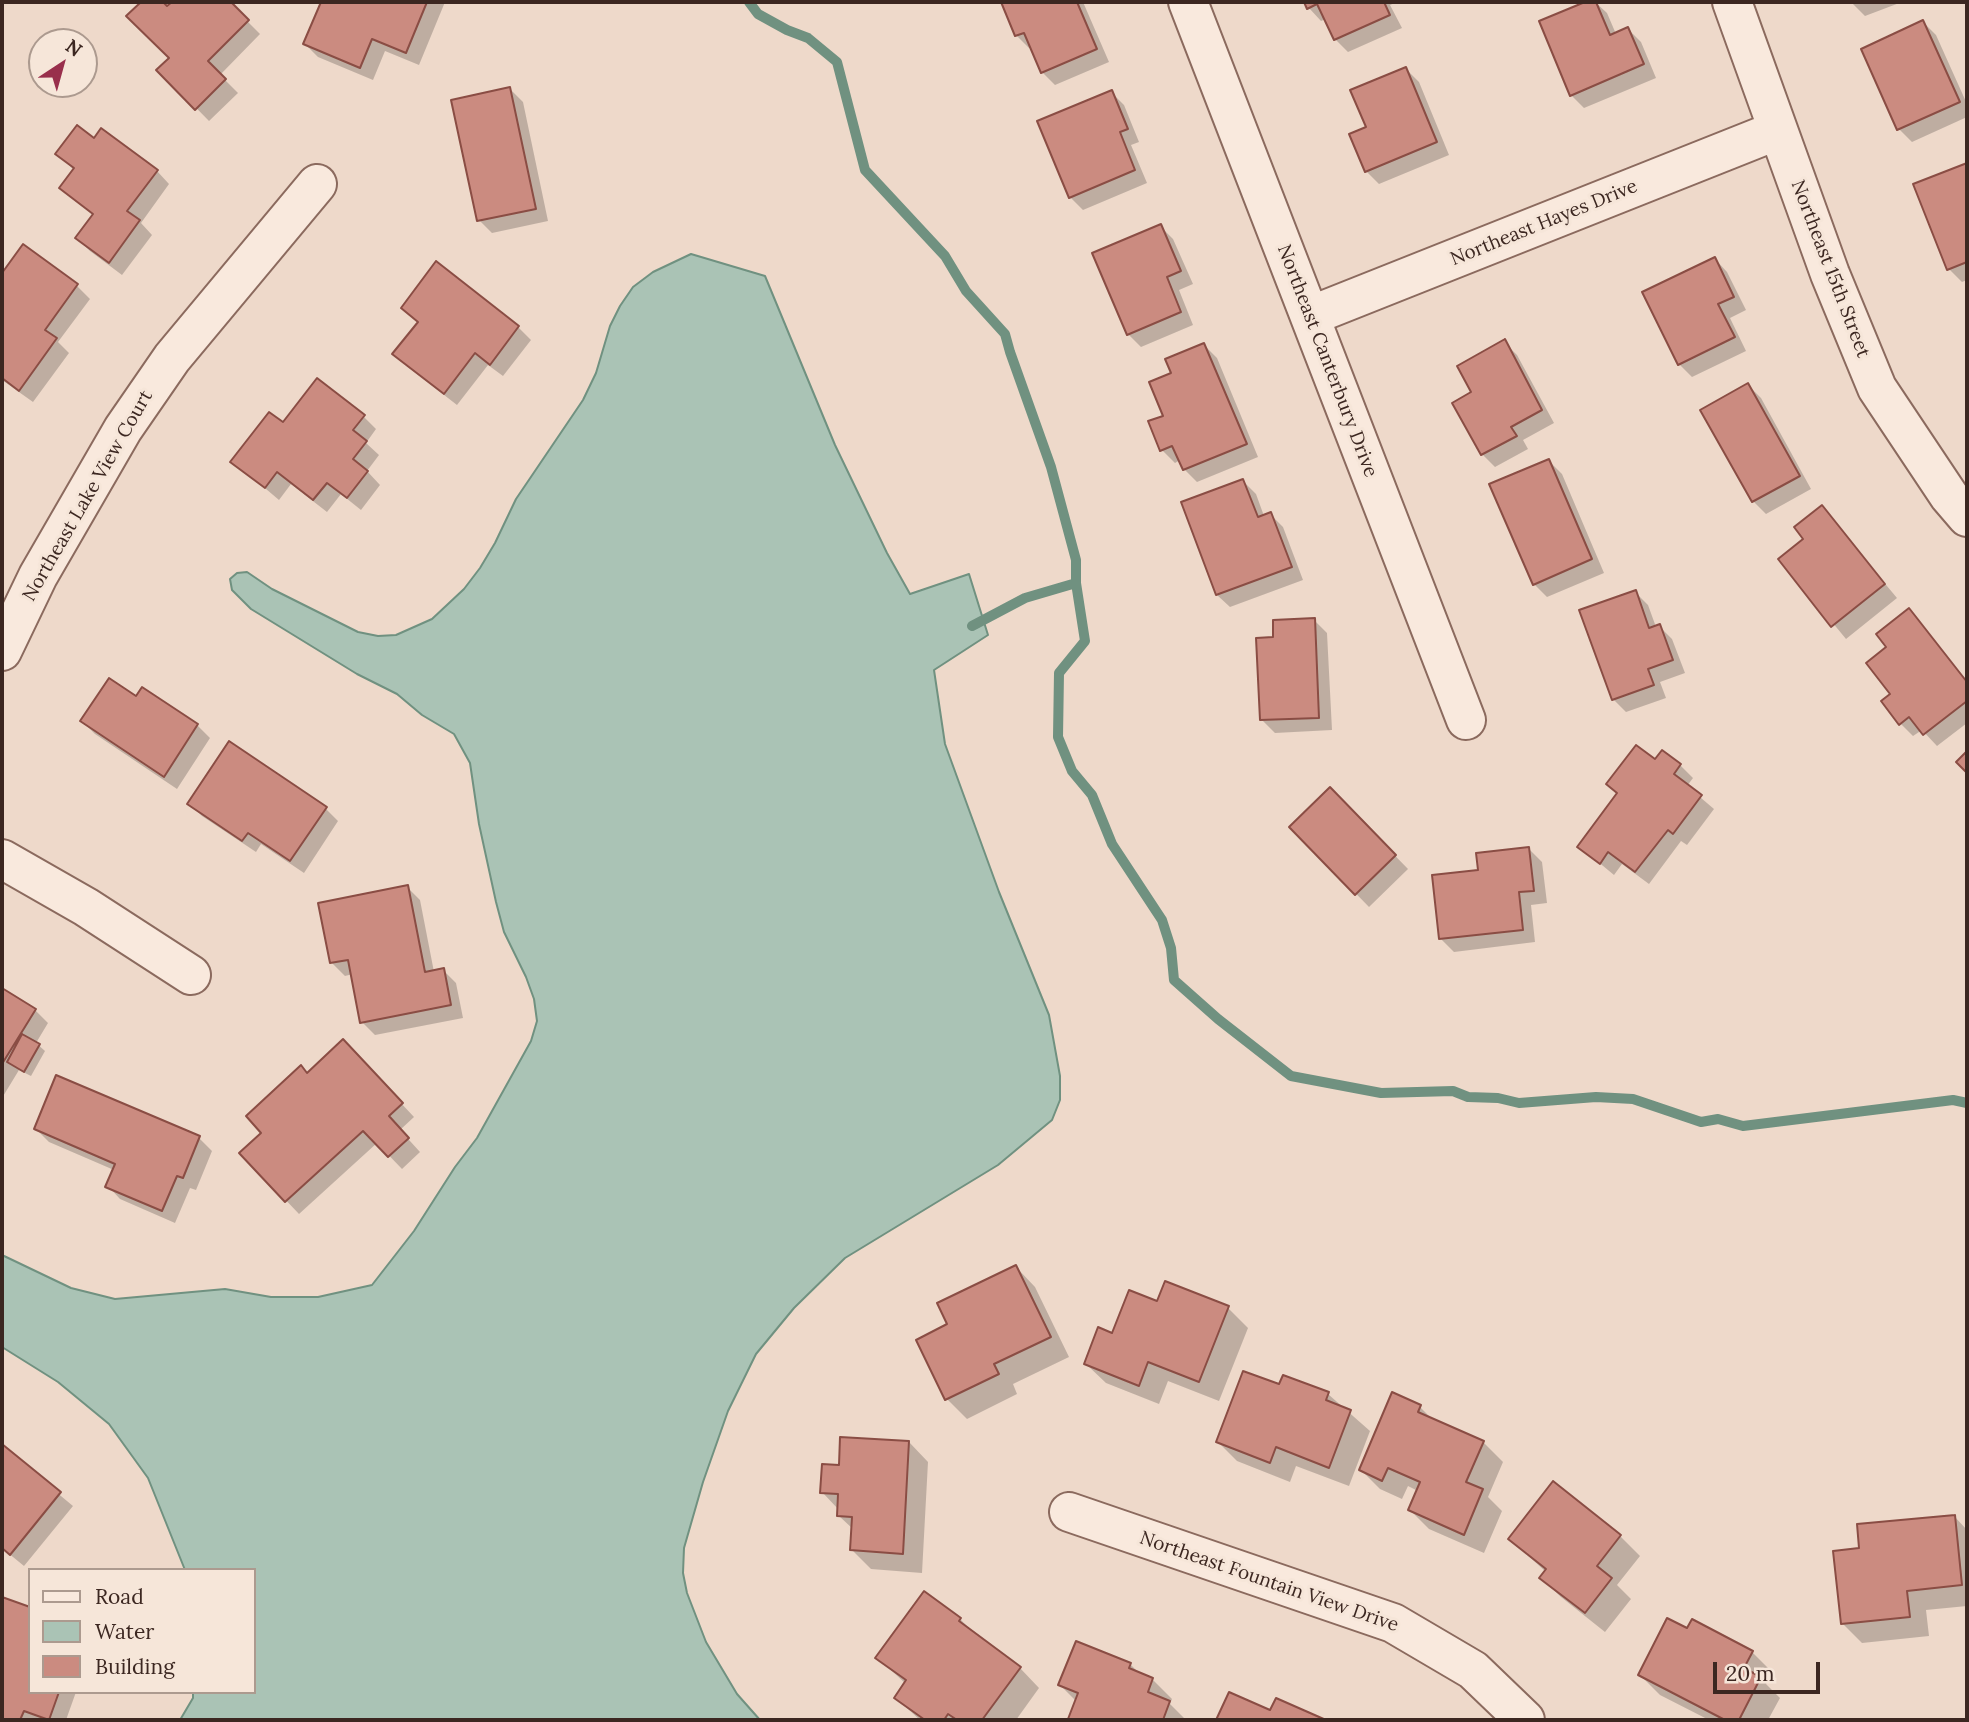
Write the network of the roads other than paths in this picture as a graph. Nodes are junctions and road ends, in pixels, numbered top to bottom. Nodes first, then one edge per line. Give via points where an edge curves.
1 (1188, 2) edge
2 (1732, 2) edge
3 (1778, 130) junction
4 (317, 184) dead end
5 (1310, 316) junction
6 (1967, 517) edge
7 (2, 651) edge
8 (1466, 720) dead end
9 (2, 859) edge
10 (191, 975) dead end
11 (1069, 1512) dead end
12 (1525, 1720) edge

1 - 5 street, Northeast Canterbury Drive
2 - 3 street, Northeast 15th Street
3 - 5 street, Northeast Hayes Drive
3 - 6 street, Northeast 15th Street via 1877,388
4 - 7 street, Northeast Lake View Court via 172,358 123,429 38,576
5 - 8 street, Northeast Canterbury Drive
9 - 10 street
11 - 12 street, Northeast Fountain View Drive via 1393,1623 1473,1670

